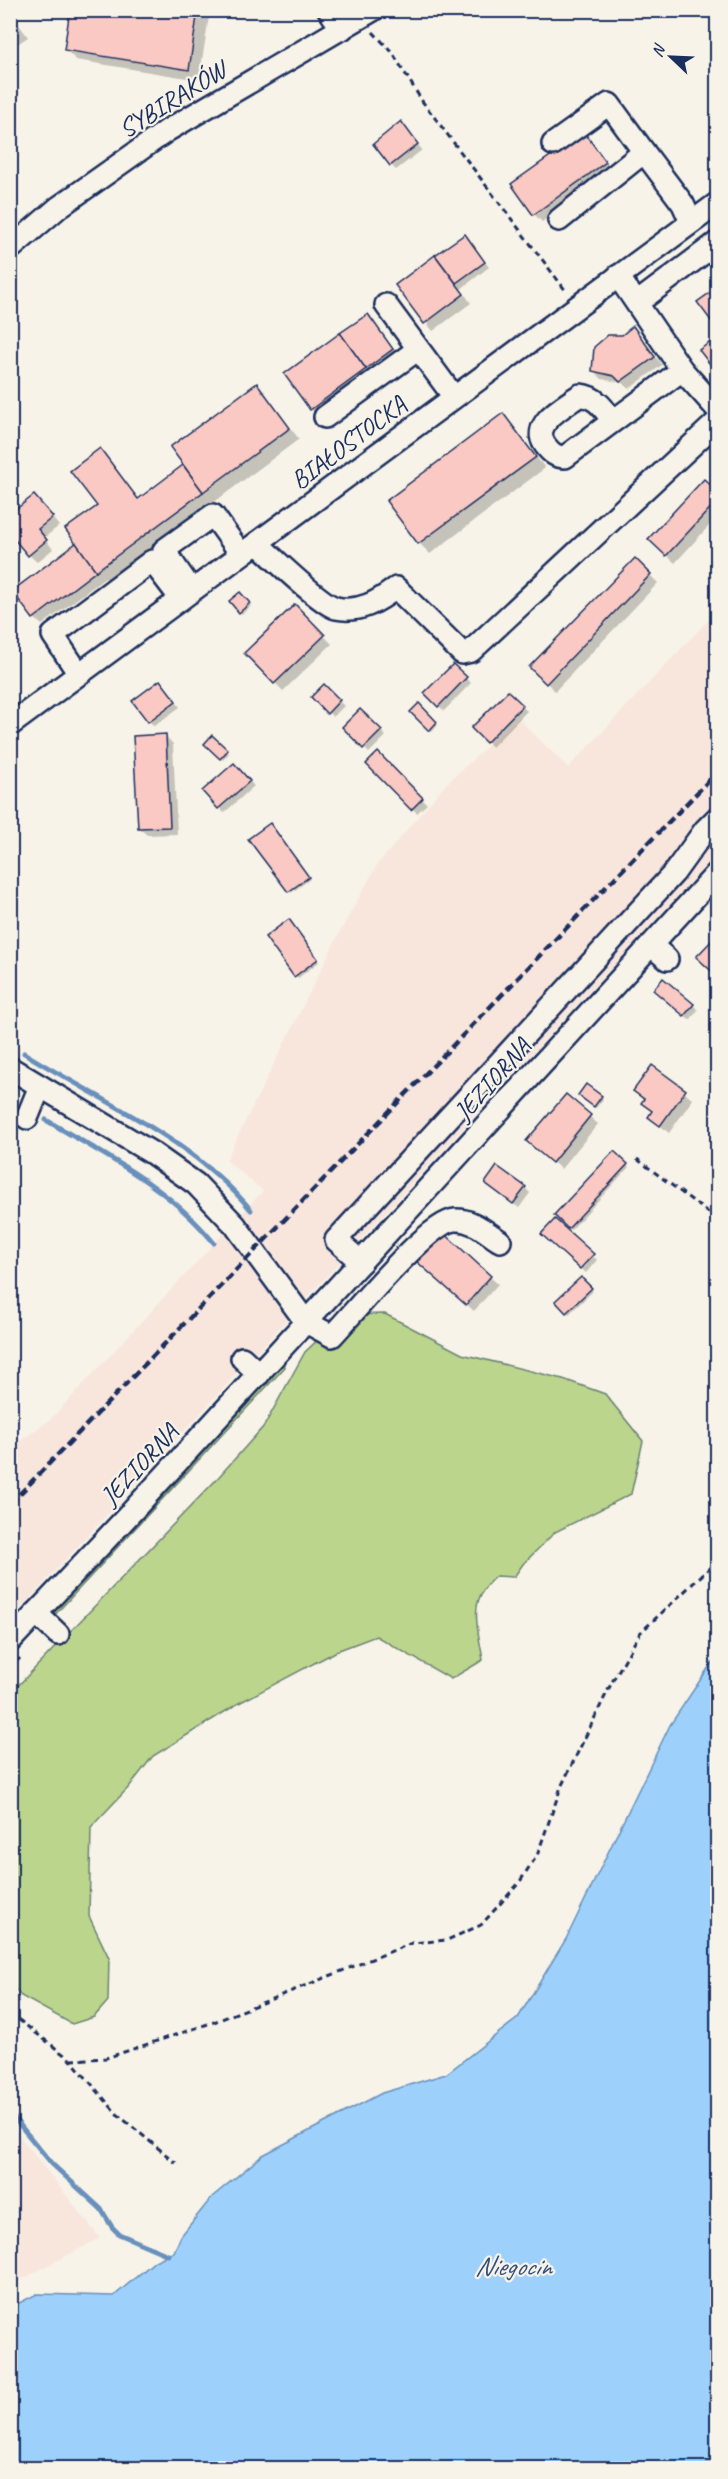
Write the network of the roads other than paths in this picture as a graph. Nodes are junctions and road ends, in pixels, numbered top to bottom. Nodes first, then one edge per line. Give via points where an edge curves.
1 (329, 10) edge
2 (367, 14) edge
3 (342, 29) junction
4 (553, 144) dead end
5 (644, 152) junction
6 (717, 203) edge
7 (559, 220) dead end
8 (691, 222) junction
9 (717, 242) edge
10 (10, 249) edge
11 (618, 276) junction
12 (637, 303) junction
13 (386, 305) dead end
14 (417, 350) junction
15 (682, 370) junction
16 (454, 397) junction
17 (717, 410) edge
18 (325, 417) dead end
19 (613, 421) dead end
20 (717, 421) edge
21 (249, 548) junction
22 (186, 595) junction
23 (80, 674) junction
24 (10, 725) edge
25 (717, 817) edge
26 (717, 872) edge
27 (651, 945) junction
28 (667, 959) dead end
29 (10, 1068) edge
30 (40, 1086) junction
31 (27, 1118) dead end
32 (500, 1241) dead end
33 (361, 1262) junction
34 (306, 1322) junction
35 (242, 1358) dead end
36 (259, 1374) junction
37 (36, 1613) junction
38 (58, 1634) dead end
39 (10, 1641) edge

1 - 3 street
2 - 3 street, SYBIRAKÓW
3 - 10 street, SYBIRAKÓW via 168,130 59,207
4 - 5 street via 609,104
5 - 7 street
5 - 8 street via 684,204
6 - 8 street, BIAŁOSTOCKA
8 - 11 street, BIAŁOSTOCKA
9 - 12 street
11 - 12 street
11 - 16 street, BIAŁOSTOCKA
12 - 15 street
13 - 14 street
14 - 16 street
14 - 18 street
15 - 17 street
15 - 19 street
16 - 21 street, BIAŁOSTOCKA
20 - 21 street via 471,651 462,653 396,588 377,603 335,608
21 - 22 street, BIAŁOSTOCKA
21 - 22 street via 213,515 164,550
22 - 23 street, BIAŁOSTOCKA
22 - 23 street via 152,561 53,635
23 - 24 street, BIAŁOSTOCKA
25 - 33 street via 674,873 336,1240
26 - 27 street, JEZIORNA via 684,924
27 - 28 street
27 - 33 street, JEZIORNA
29 - 30 street
30 - 31 street
30 - 34 street via 196,1184 235,1226
32 - 34 street via 473,1223 449,1221 429,1233 332,1336
33 - 34 street, JEZIORNA
34 - 36 street, JEZIORNA
35 - 36 street
36 - 37 street, JEZIORNA
37 - 38 street
37 - 39 street, JEZIORNA

